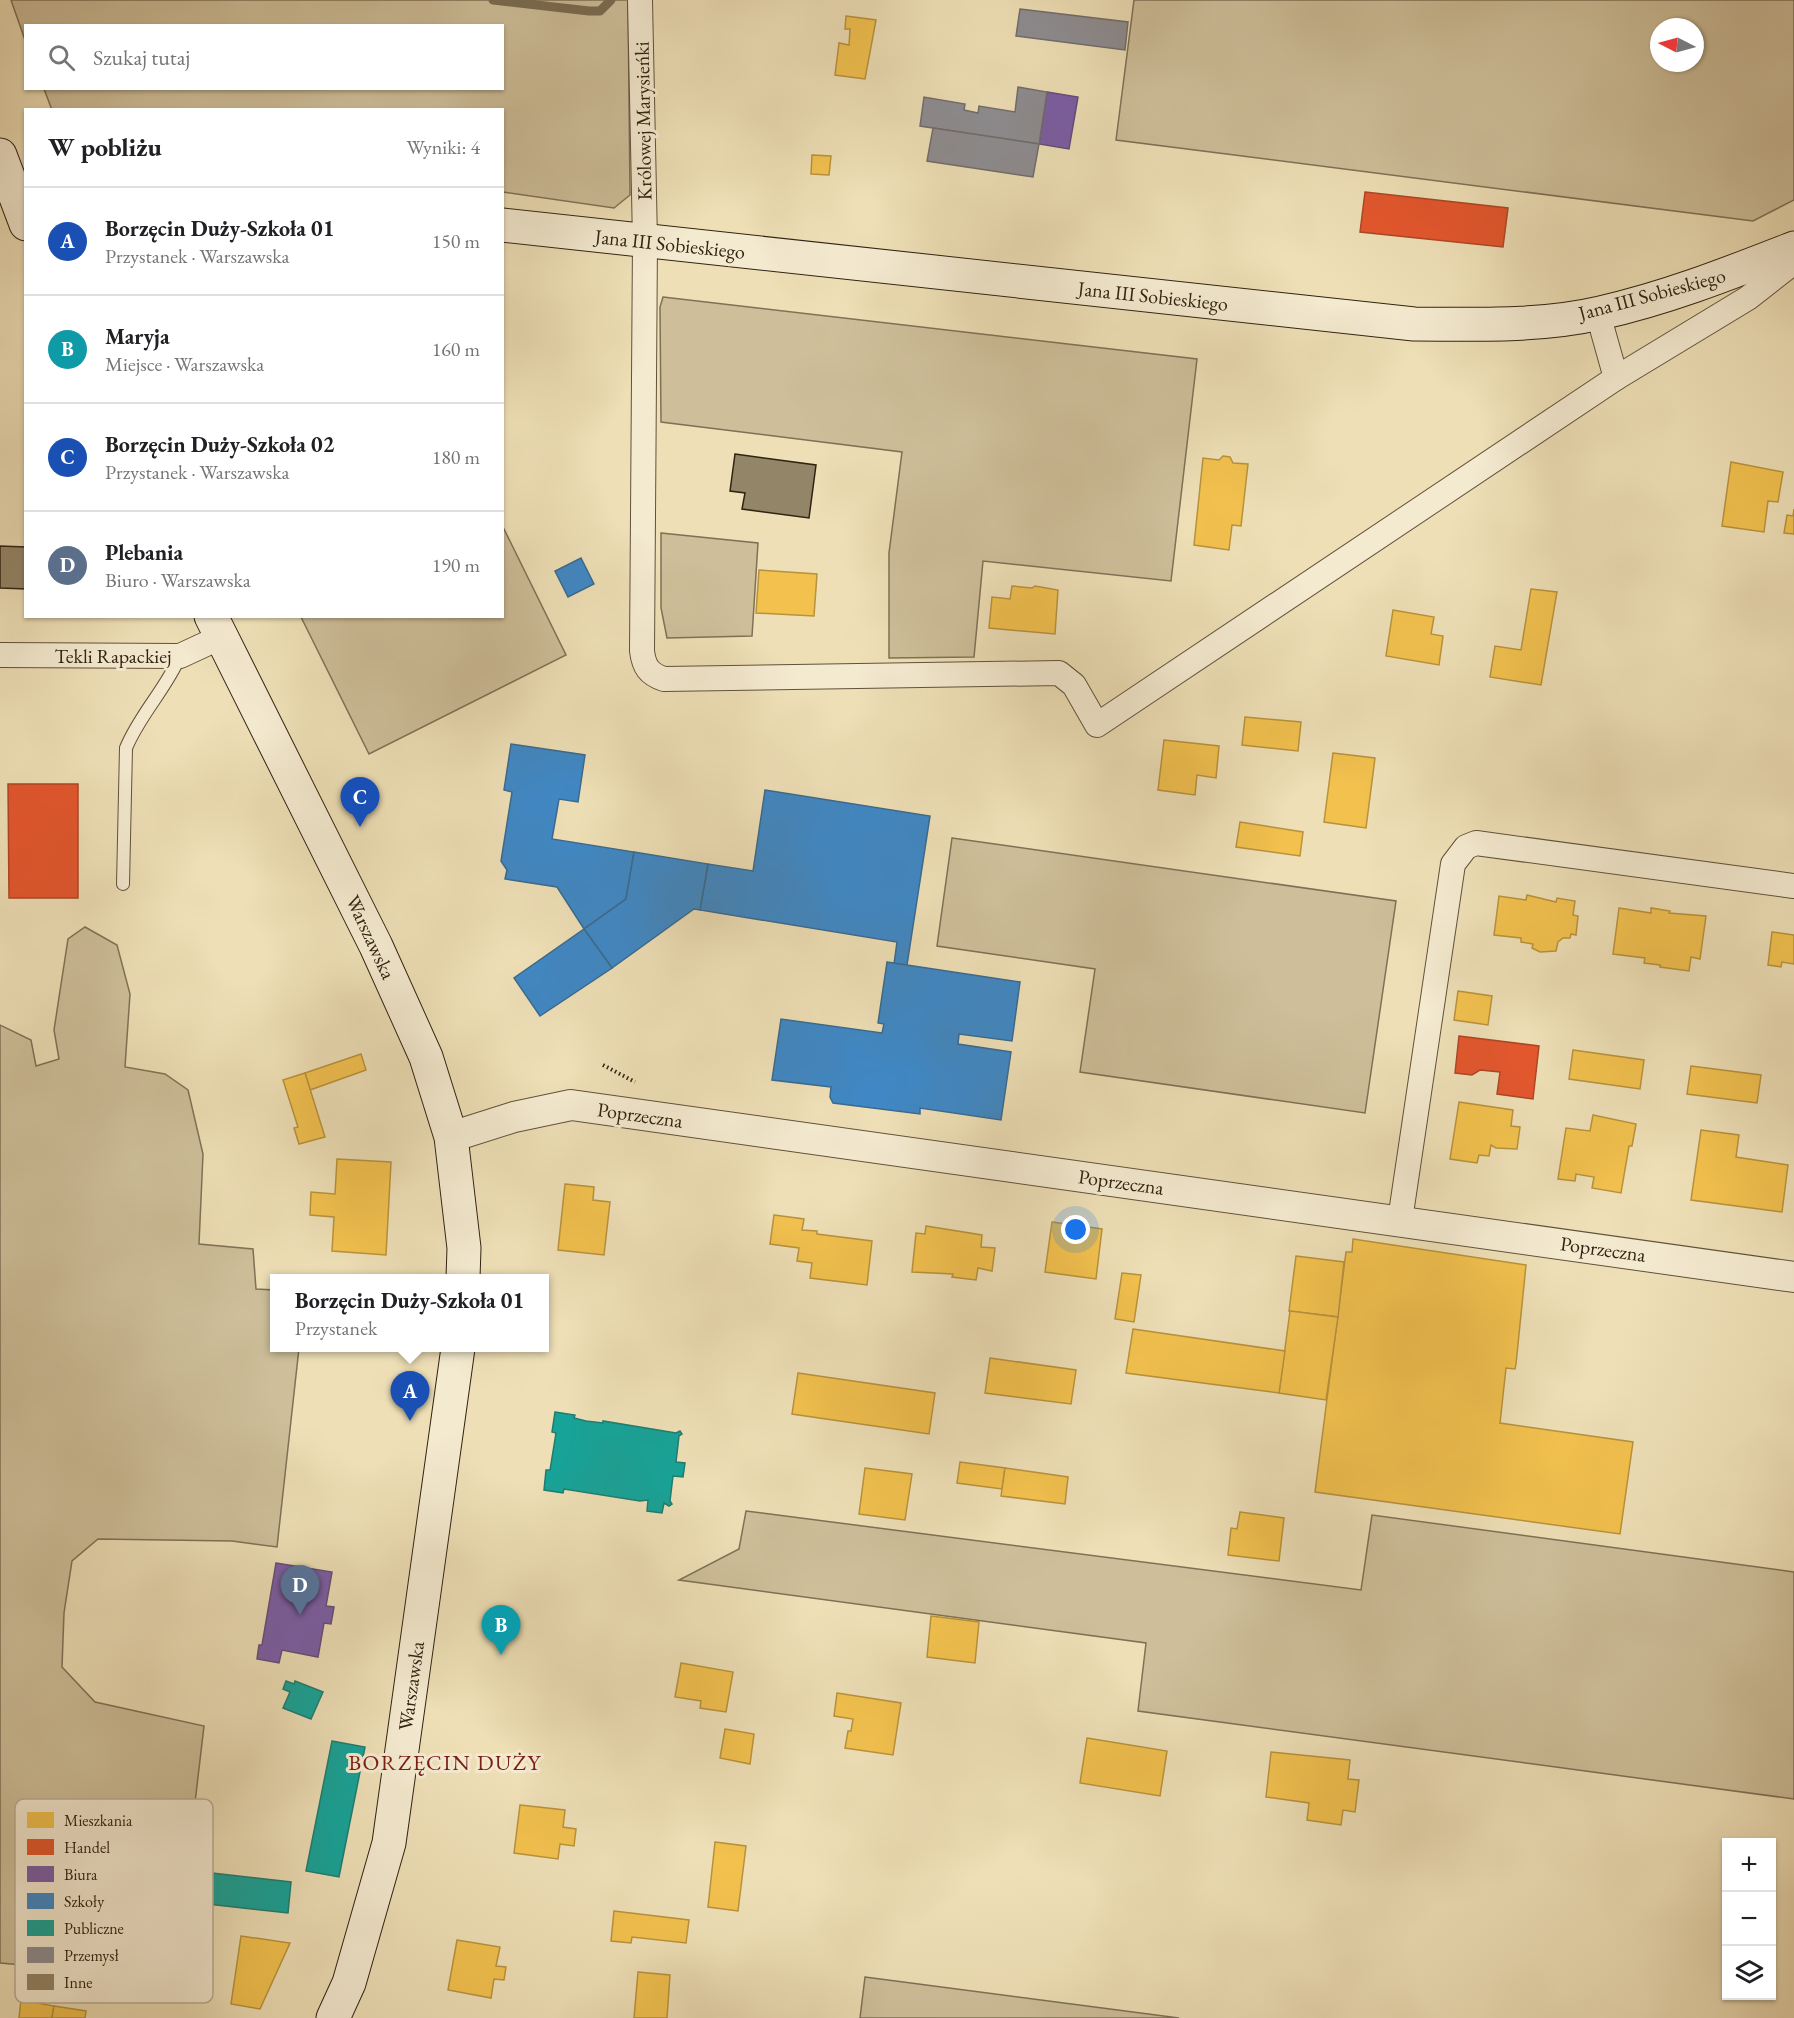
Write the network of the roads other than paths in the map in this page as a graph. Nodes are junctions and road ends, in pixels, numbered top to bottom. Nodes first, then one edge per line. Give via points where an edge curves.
1 (640, 0) edge
2 (0, 155) edge
3 (19, 189) edge
4 (24, 214) edge
5 (504, 225) edge
6 (645, 242) junction
7 (1794, 248) edge
8 (1794, 262) edge
9 (1598, 314) junction
10 (1616, 378) junction
11 (216, 627) edge
12 (0, 655) edge
13 (180, 656) junction
14 (123, 884) dead end
15 (1794, 886) edge
16 (451, 1137) junction
17 (1400, 1220) junction
18 (464, 1274) edge
19 (1794, 1276) edge
20 (457, 1352) edge
21 (333, 2018) edge

1 - 6 street, Królowej Marysieńki
2 - 3 main road
3 - 4 main road
5 - 6 main road, Jana III Sobieskiego
6 - 9 main road, Jana III Sobieskiego via 1414,324 1508,324
6 - 10 street, Królowej Marysieńki via 642,651 646,669 664,679 1059,672 1074,685 1097,725
7 - 9 main road, Jana III Sobieskiego via 1701,285
8 - 10 street via 1748,298
9 - 10 street
11 - 13 street, Tekli Rapackiej
11 - 16 main road, Warszawska via 376,946 426,1058
12 - 13 street, Tekli Rapackiej
13 - 14 lane via 126,748
15 - 17 street via 1476,843 1466,847 1453,864
16 - 17 street, Poprzeczna via 514,1117 571,1105
16 - 18 main road, Warszawska
17 - 19 street, Poprzeczna
20 - 21 main road, Warszawska via 389,1843 349,1983

